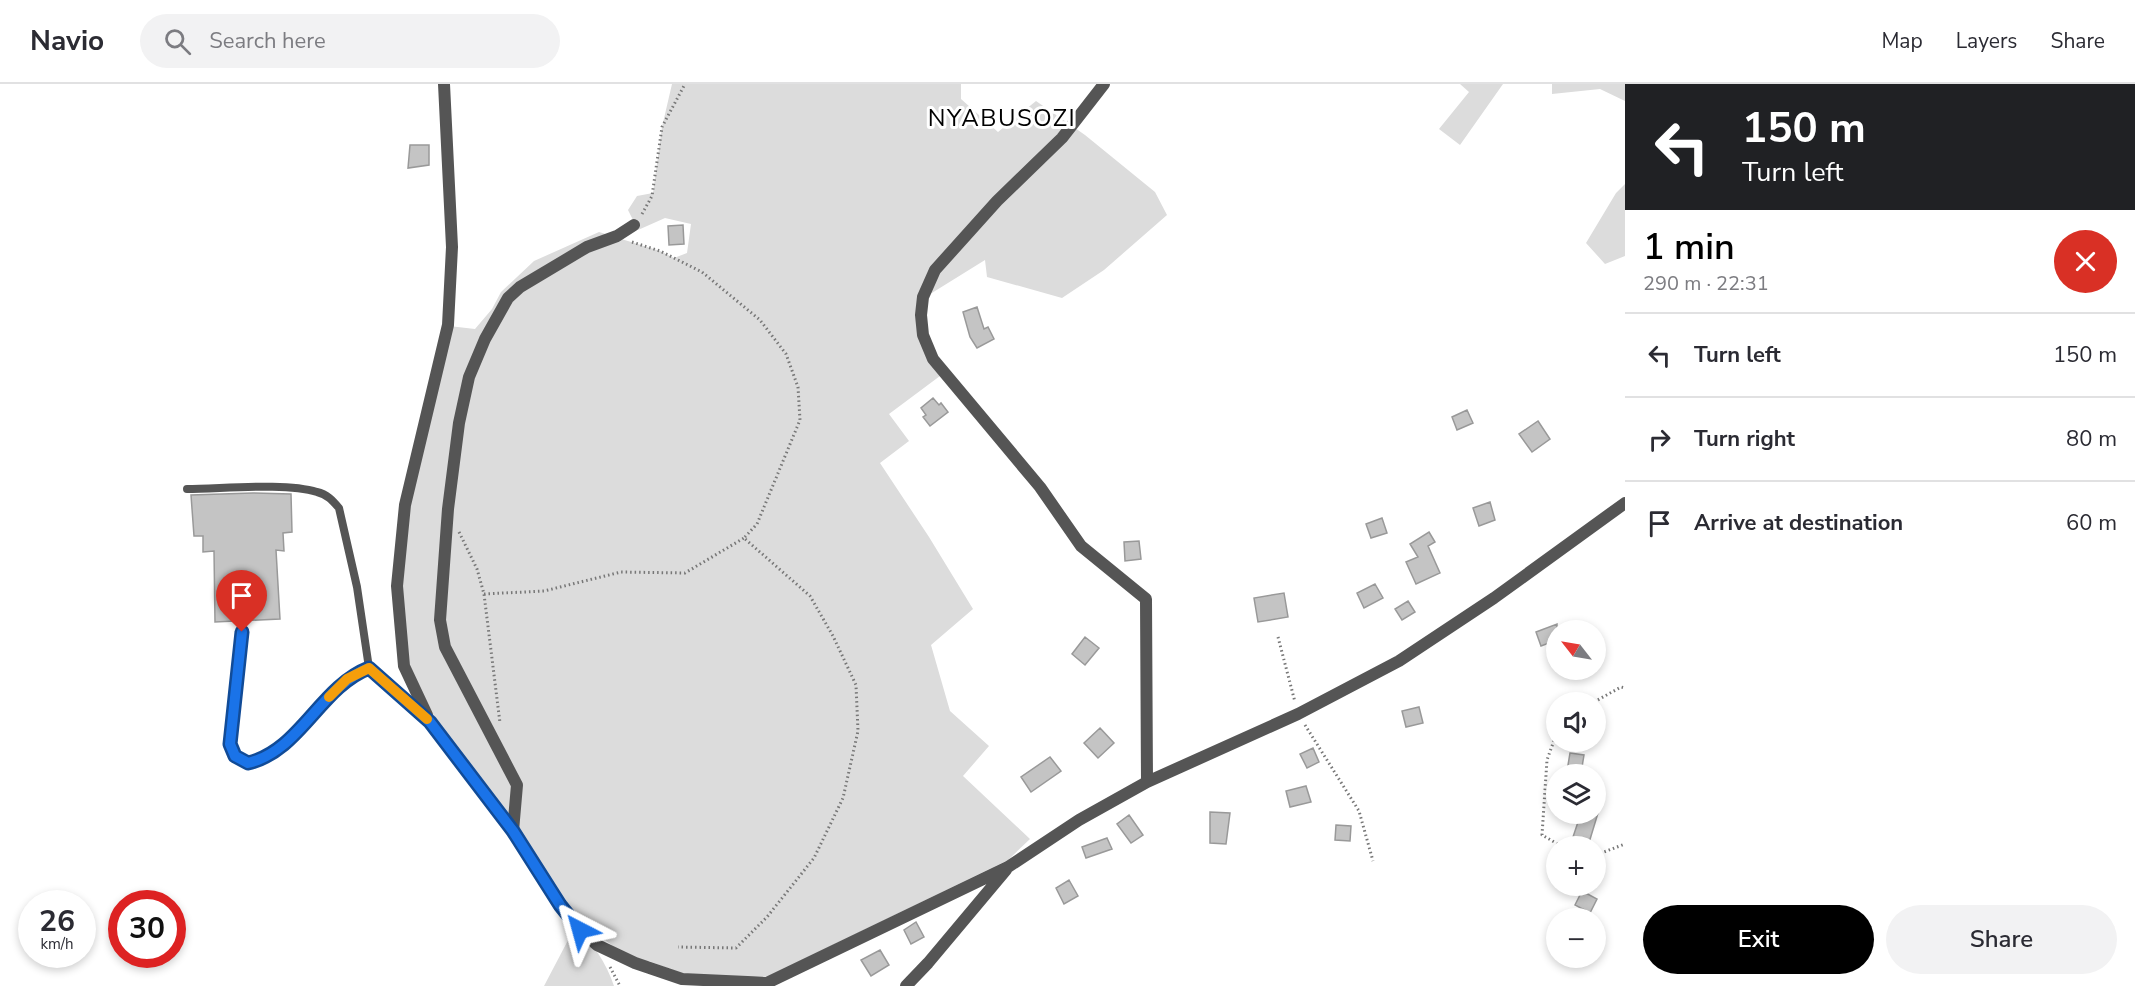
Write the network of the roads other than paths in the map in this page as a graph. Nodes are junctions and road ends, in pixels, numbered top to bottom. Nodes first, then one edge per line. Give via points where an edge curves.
1 (444, 84) edge
2 (1104, 84) edge
3 (634, 225) road end
4 (187, 489) dead end
5 (1625, 503) edge
6 (242, 632) dead end
7 (369, 668) junction
8 (430, 722) junction
9 (1147, 782) junction
10 (513, 831) junction
11 (1008, 867) junction
12 (765, 985) edge
13 (906, 986) edge

1 - 8 street via 452,247 448,325 405,506 397,586 404,666
2 - 9 street via 1062,138 997,201 935,270 923,297 922,335 933,359 1040,487 1081,546 1146,599
3 - 10 street via 587,247 520,287 500,310 469,377 459,423 440,620 445,647 517,786
4 - 7 lane via 298,488 331,498 339,508 357,587
5 - 9 street via 1399,661 1298,714
6 - 7 lane via 230,744 232,753 243,762 260,760 275,751 347,679
7 - 8 street
8 - 10 street
9 - 11 street via 1079,820
10 - 12 street via 560,905 597,945 682,979
11 - 12 street
11 - 13 street

